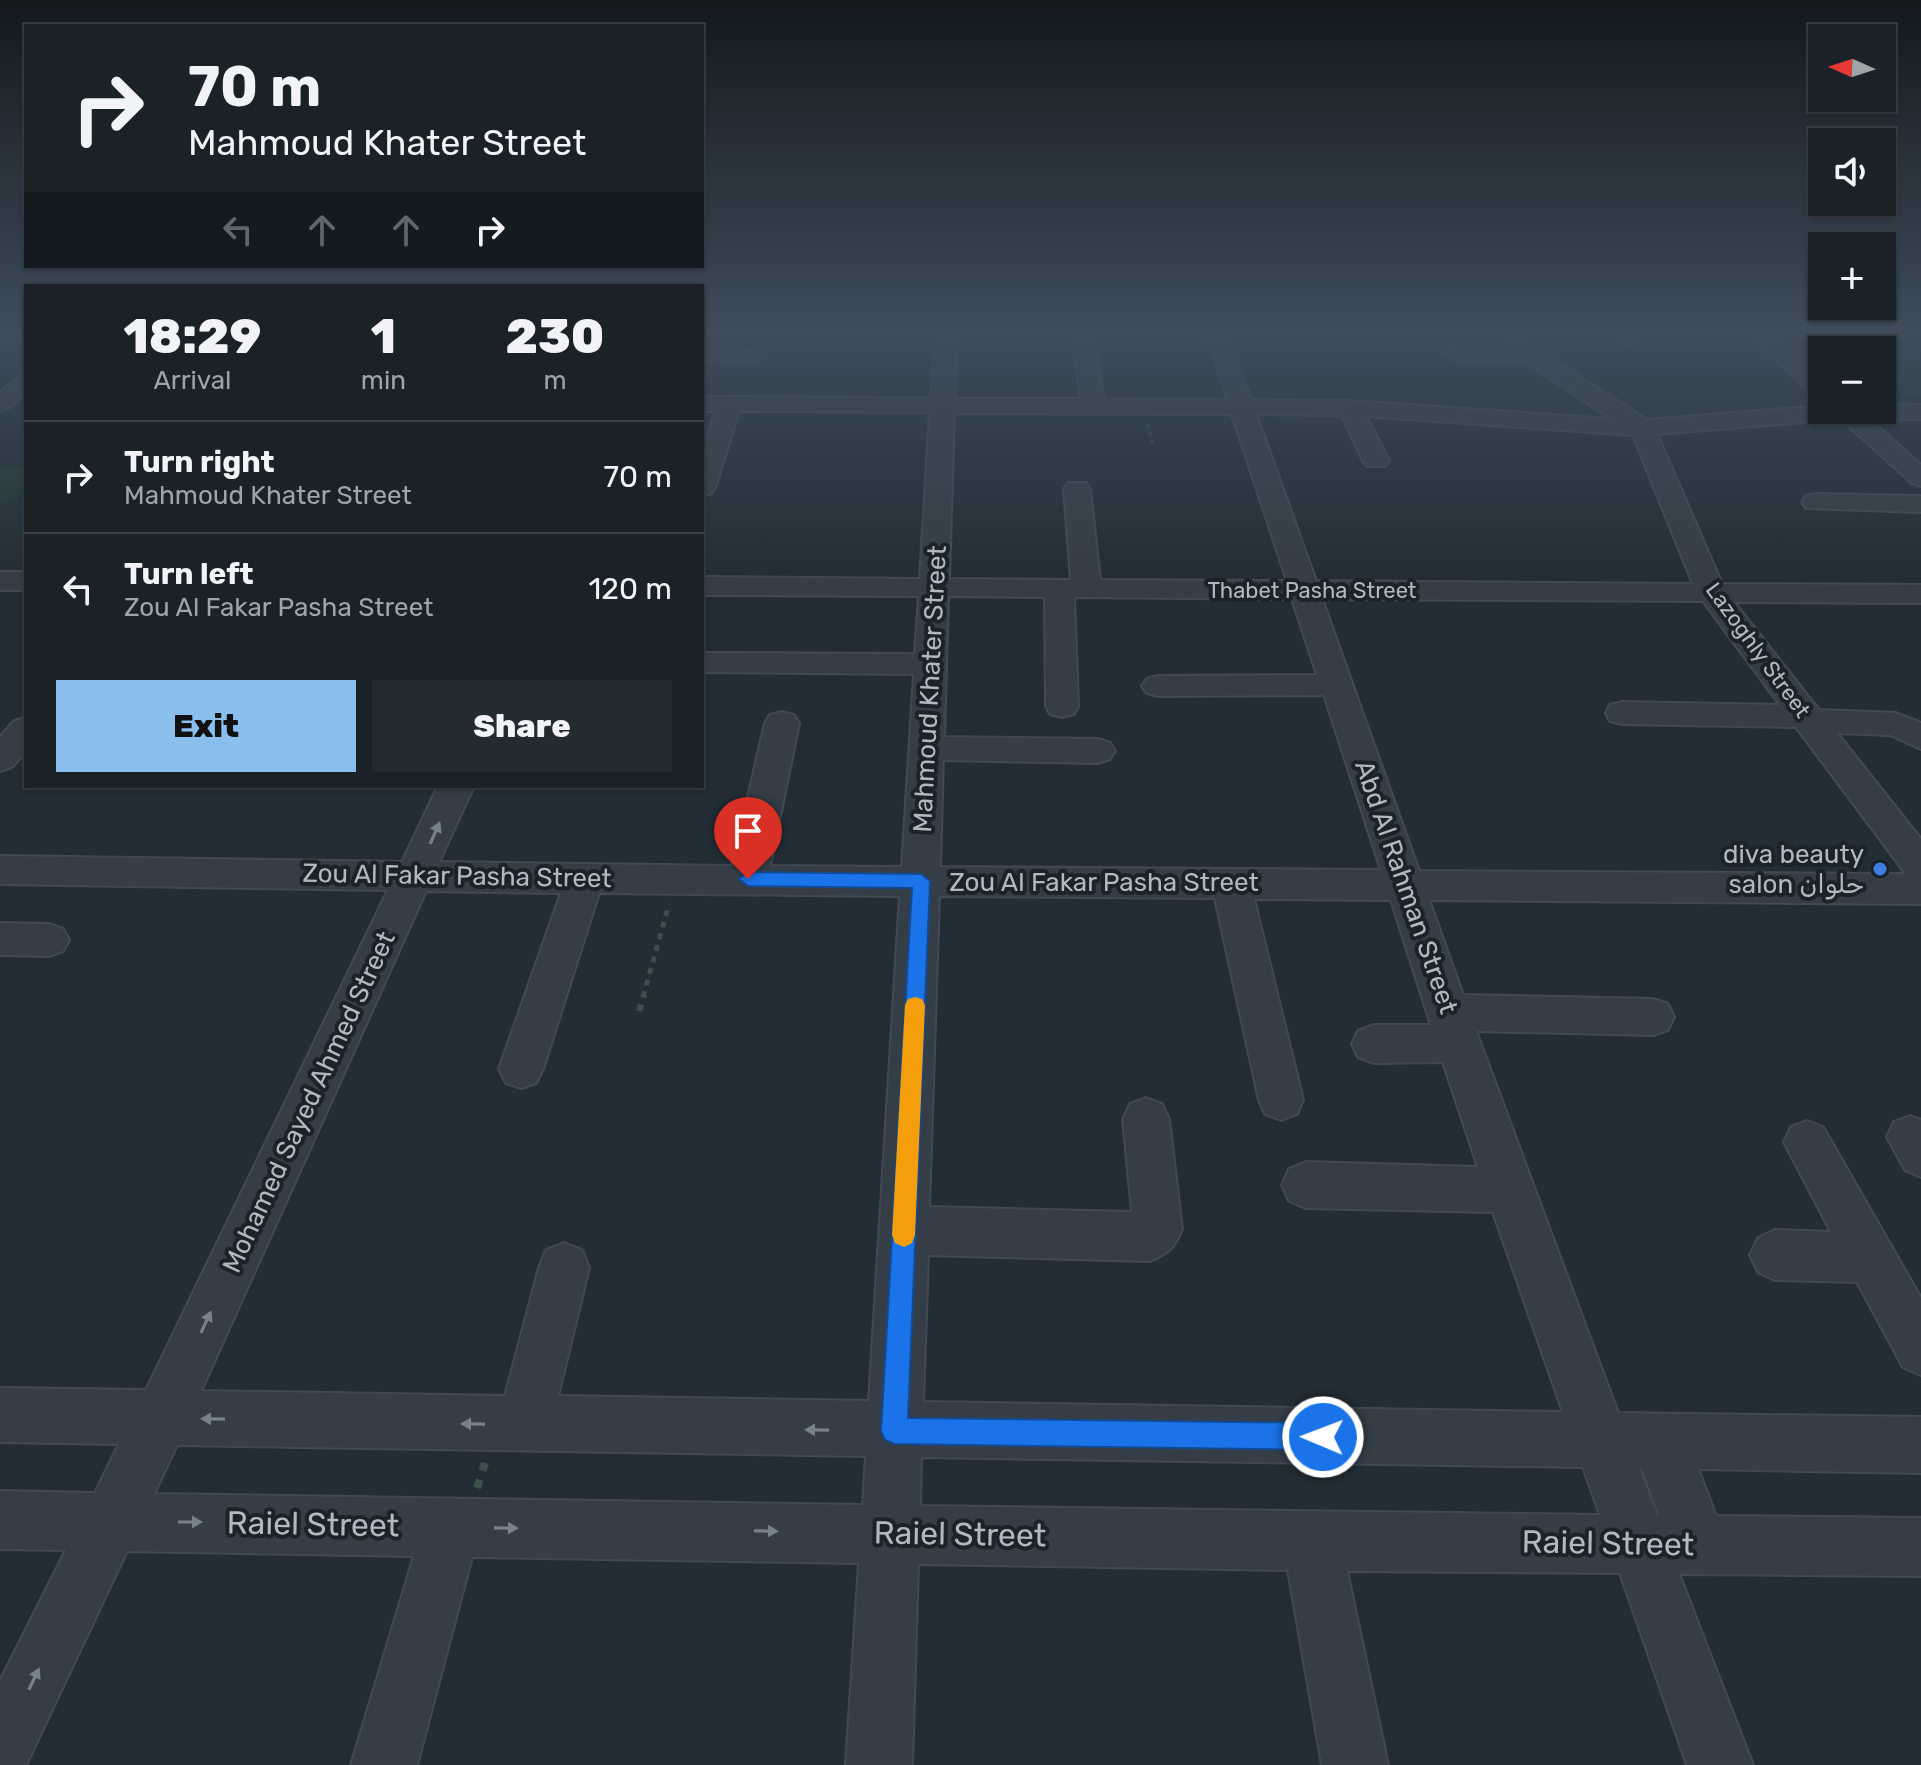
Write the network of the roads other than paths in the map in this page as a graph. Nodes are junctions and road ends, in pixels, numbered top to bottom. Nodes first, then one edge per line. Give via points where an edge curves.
1 (727, 414) edge
2 (942, 414) edge
3 (1244, 414) edge
4 (1353, 414) edge
5 (1443, 414) edge
6 (1622, 414) edge
7 (1806, 414) edge
8 (1896, 420) edge
9 (1861, 424) edge
10 (1919, 424) edge
11 (1642, 428) junction
12 (1376, 461) dead end
13 (1921, 478) edge
14 (704, 482) edge
15 (1077, 489) dead end
16 (1815, 502) dead end
17 (1921, 504) edge
18 (0, 581) edge
19 (24, 581) edge
20 (704, 586) edge
21 (935, 588) junction
22 (1073, 589) junction
23 (1304, 590) junction
24 (1711, 592) junction
25 (1921, 594) edge
26 (704, 662) edge
27 (932, 664) junction
28 (1337, 685) junction
29 (1158, 686) dead end
30 (1062, 706) dead end
31 (1622, 713) dead end
32 (1807, 718) junction
33 (782, 723) dead end
34 (1921, 738) edge
35 (927, 748) junction
36 (1098, 751) dead end
37 (455, 788) edge
38 (1921, 866) edge
39 (0, 870) edge
40 (416, 876) junction
41 (585, 878) junction
42 (748, 879) junction
43 (921, 881) junction
44 (1231, 883) junction
45 (1405, 884) junction
46 (1921, 889) edge
47 (0, 939) edge
48 (49, 940) dead end
49 (1653, 1017) dead end
50 (1454, 1028) junction
51 (1373, 1044) dead end
52 (521, 1069) dead end
53 (1281, 1100) dead end
54 (1146, 1119) dead end
55 (1807, 1142) dead end
56 (1306, 1185) dead end
57 (1509, 1190) junction
58 (904, 1230) junction
59 (1775, 1255) dead end
60 (1871, 1258) junction
61 (564, 1268) dead end
62 (1921, 1349) edge
63 (0, 1415) edge
64 (161, 1418) junction
65 (510, 1425) junction
66 (895, 1431) junction
67 (1599, 1440) junction
68 (1660, 1441) junction
69 (1921, 1445) edge
70 (0, 1520) edge
71 (110, 1521) junction
72 (459, 1527) junction
73 (890, 1532) junction
74 (1312, 1541) junction
75 (1638, 1543) junction
76 (1698, 1544) junction
77 (1921, 1547) edge
78 (0, 1749) edge
79 (384, 1765) edge
80 (879, 1765) edge
81 (1355, 1765) edge
82 (1720, 1765) edge

1 - 14 street
2 - 21 street, Mahmoud Khater Street
3 - 23 street, Abd Al Rahman Street
4 - 12 street
5 - 11 street
6 - 11 street
7 - 11 street
8 - 10 street
9 - 13 street
11 - 24 street, Lazoghly Street
15 - 22 street
16 - 17 street
18 - 19 street
20 - 21 street, Thabet Pasha Street
21 - 22 street, Thabet Pasha Street
21 - 27 street, Mahmoud Khater Street
22 - 23 street, Thabet Pasha Street
22 - 30 street
23 - 24 street, Thabet Pasha Street
23 - 28 street, Abd Al Rahman Street
24 - 25 street, Thabet Pasha Street
24 - 32 street, Lazoghly Street
26 - 27 street
27 - 35 street, Mahmoud Khater Street
28 - 29 street
28 - 45 street, Abd Al Rahman Street
31 - 32 street
32 - 34 street via 1896,724
32 - 38 street, Lazoghly Street
33 - 42 street
35 - 36 street
35 - 43 street, Mahmoud Khater Street
40 -> 37 street, Mohamed Sayed Ahmed Street
39 - 40 street, Zou Al Fakar Pasha Street
40 - 41 street, Zou Al Fakar Pasha Street
64 -> 40 street, Mohamed Sayed Ahmed Street
41 - 42 street, Zou Al Fakar Pasha Street
41 - 52 street
42 - 43 street, Zou Al Fakar Pasha Street
43 - 44 street, Zou Al Fakar Pasha Street
43 - 58 street, Mahmoud Khater Street
44 - 45 street, Zou Al Fakar Pasha Street
44 - 53 street
45 - 46 street, Zou Al Fakar Pasha Street
45 - 50 street, Abd Al Rahman Street
47 - 48 street
49 - 50 street
50 - 51 street
50 - 57 street, Abd Al Rahman Street
54 - 58 street via 1158,1229 1150,1237
55 - 60 street
56 - 57 street
57 - 67 street, Abd Al Rahman Street
58 - 66 street, Mahmoud Khater Street
59 - 60 street
60 - 62 street
61 - 65 street
63 - 64 street
65 -> 64 street
64 - 71 street, Mohamed Sayed Ahmed Street
66 -> 65 street
66 - 67 street
66 - 73 street, Mahmoud Khater Street
67 - 68 street
67 - 75 street, Abd Al Rahman Street
68 - 69 street
68 - 76 street
70 - 71 street, Raiel Street
71 -> 72 street, Raiel Street
78 -> 71 street, Mohamed Sayed Ahmed Street
72 -> 73 street, Raiel Street
72 - 79 street
73 - 74 street, Raiel Street
73 - 80 street, Mahmoud Khater Street
74 - 75 street, Raiel Street
74 - 81 street
75 - 76 street, Raiel Street
75 - 82 street, Abd Al Rahman Street
76 - 77 street, Raiel Street

